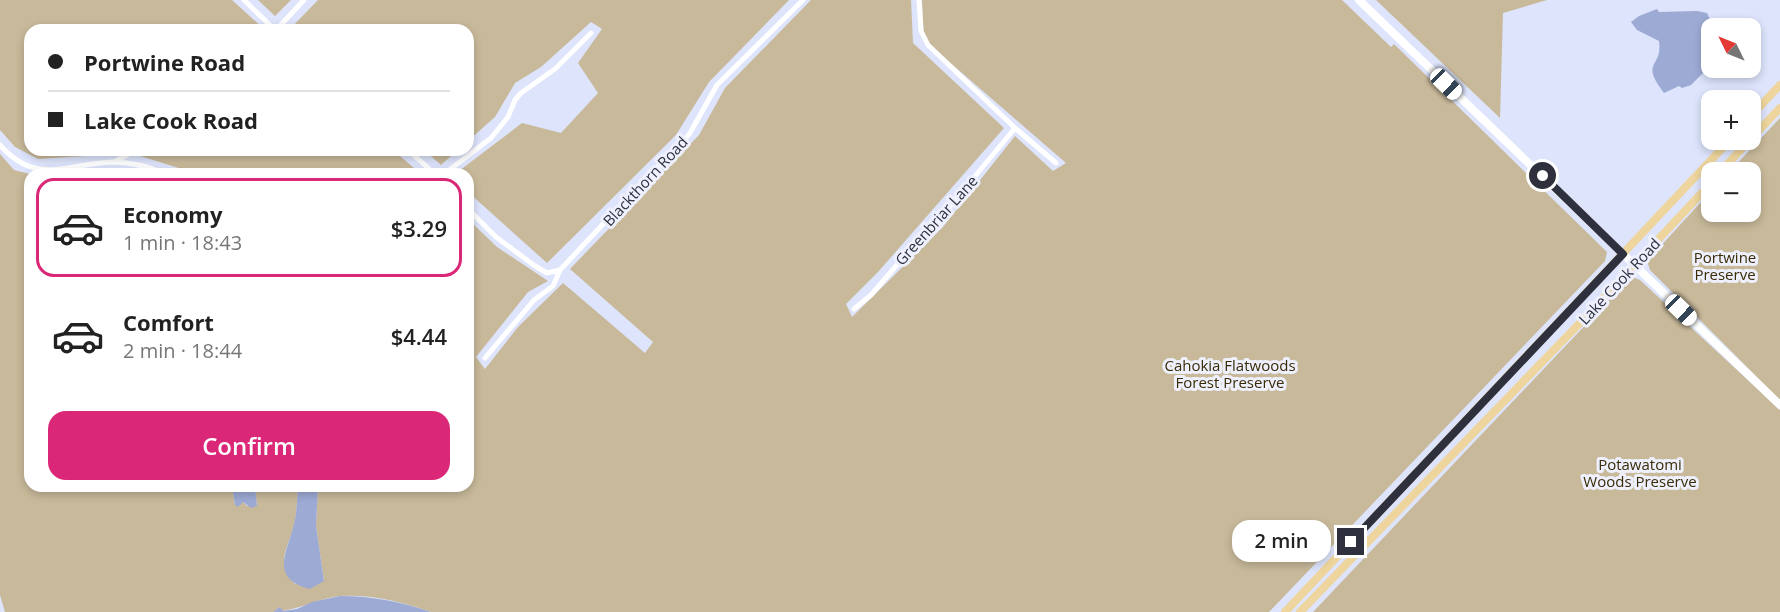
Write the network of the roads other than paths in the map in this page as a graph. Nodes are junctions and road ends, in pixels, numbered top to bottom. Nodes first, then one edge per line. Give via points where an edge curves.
1 (244, 0) edge
2 (304, 0) edge
3 (803, 0) edge
4 (919, 0) edge
5 (1359, 0) edge
6 (269, 24) edge
7 (281, 24) edge
8 (591, 33) dead end
9 (1780, 85) edge
10 (1761, 105) edge
11 (1780, 108) edge
12 (1015, 128) junction
13 (0, 145) edge
14 (1721, 150) edge
15 (474, 151) edge
16 (124, 156) edge
17 (415, 156) edge
18 (467, 156) edge
19 (113, 162) junction
20 (1729, 162) edge
21 (1056, 163) dead end
22 (34, 168) edge
23 (59, 168) edge
24 (148, 168) edge
25 (428, 168) edge
26 (452, 168) edge
27 (1701, 194) edge
28 (474, 215) edge
29 (1623, 254) junction
30 (1635, 265) junction
31 (560, 270) junction
32 (854, 309) dead end
33 (485, 358) dead end
34 (1780, 405) edge
35 (1285, 612) edge
36 (1300, 612) edge

1 - 6 street
2 - 7 street
3 - 31 street, Blackthorn Road via 717,85 680,145
4 - 12 street via 925,42
5 - 29 street
8 - 15 street via 555,69 521,93 508,117
9 - 10 main road
11 - 20 main road
12 - 21 street
12 - 32 street, Greenbriar Lane via 942,216
13 - 22 street via 21,164
14 - 29 main road, Lake Cook Road
16 - 19 street
17 - 25 street
18 - 26 street
19 - 23 street
19 - 24 street
27 - 30 main road, Lake Cook Road
28 - 31 street via 535,266 547,273
29 - 30 street
29 - 35 main road, Lake Cook Road
30 - 34 street
30 - 36 main road, Lake Cook Road
31 - 33 street, Blackthorn Road via 553,286 534,300

